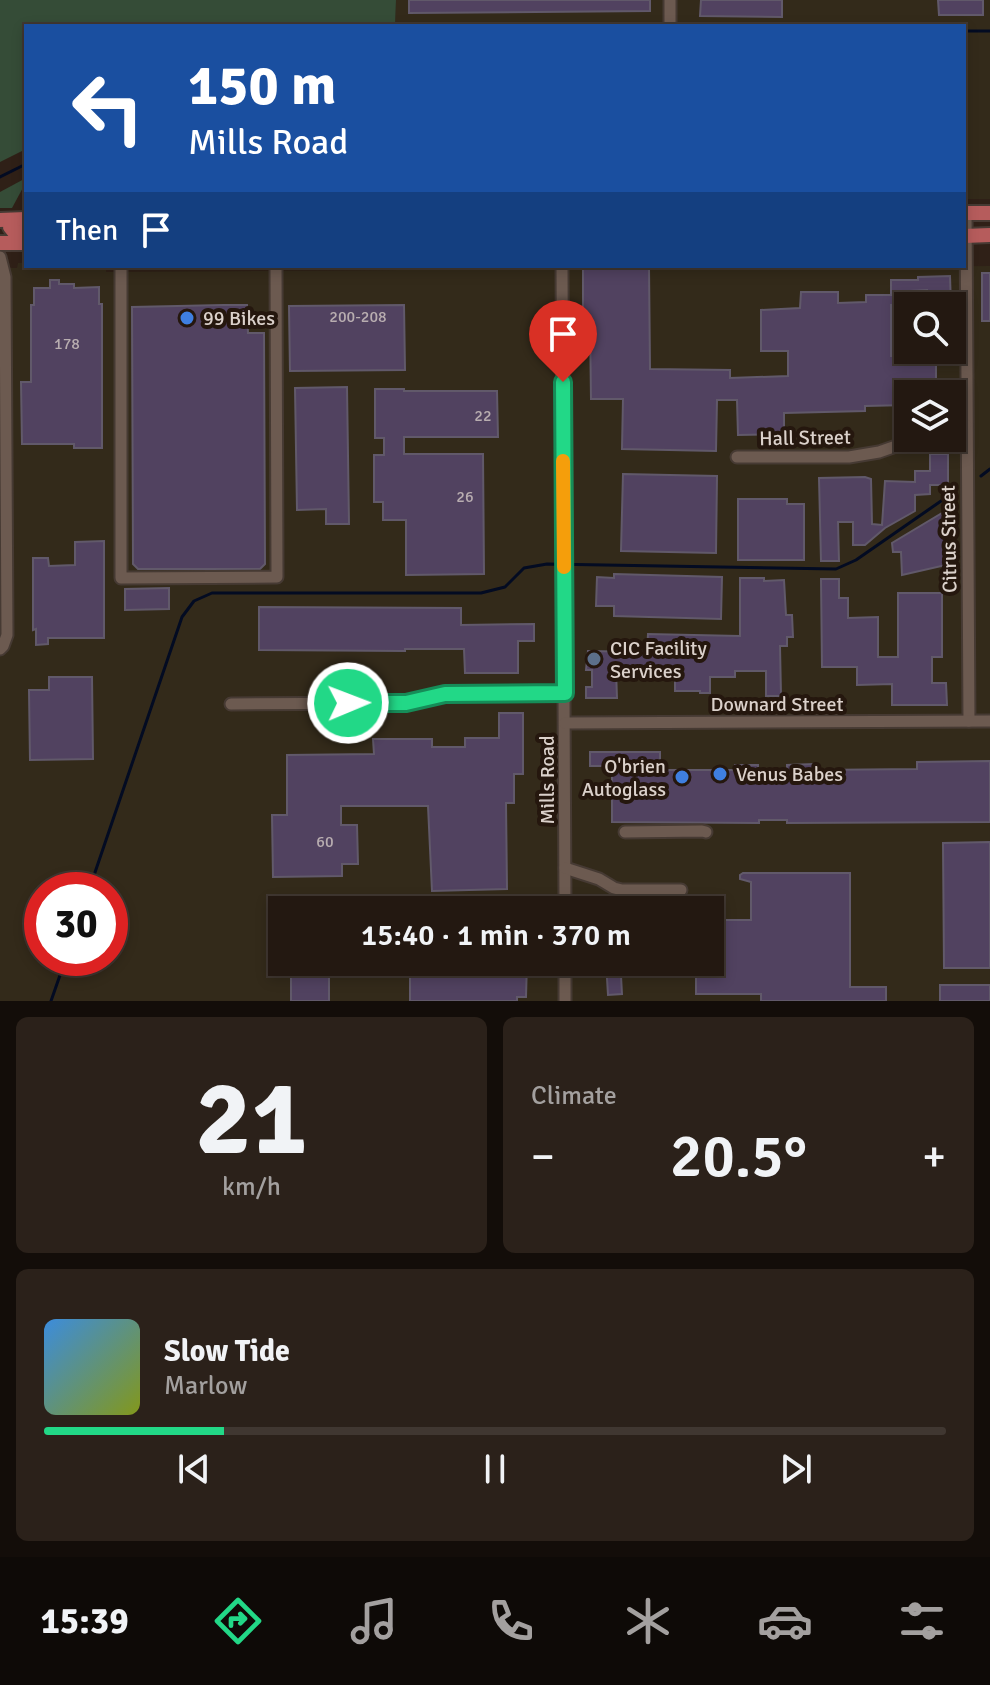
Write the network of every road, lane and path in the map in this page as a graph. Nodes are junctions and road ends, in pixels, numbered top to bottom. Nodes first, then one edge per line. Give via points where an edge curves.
1 (670, 0) edge
2 (670, 24) edge
3 (966, 213) edge
4 (990, 213) edge
5 (990, 235) edge
6 (966, 236) edge
7 (24, 243) edge
8 (1, 245) edge
9 (121, 268) edge
10 (276, 268) edge
11 (562, 268) edge
12 (965, 268) edge
13 (3, 377) edge
14 (966, 380) edge
15 (3, 442) edge
16 (894, 447) edge
17 (966, 452) edge
18 (737, 457) dead end
19 (0, 649) edge
20 (565, 693) junction
21 (231, 704) dead end
22 (969, 721) junction
23 (990, 721) edge
24 (565, 723) junction
25 (625, 832) dead end
26 (706, 832) dead end
27 (565, 868) junction
28 (681, 890) dead end
29 (565, 896) edge
30 (565, 976) edge
31 (565, 1001) edge

1 - 2 street
3 - 4 main road
5 - 6 main road
7 - 8 main road
8 - 13 street via 9,259
9 - 10 street via 121,578 277,577
11 - 20 street, Mills Road
12 - 14 street, Citrus Street
13 - 15 street
15 - 19 street via 7,635
16 - 18 street, Hall Street via 849,457
17 - 22 street, Citrus Street
20 - 21 street via 445,694 406,703
20 - 24 street, Mills Road
22 - 23 street, Downard Street
22 - 24 street, Downard Street
24 - 27 street, Mills Road
25 - 26 street
27 - 28 street via 622,890
27 - 29 street, Mills Road
30 - 31 street

